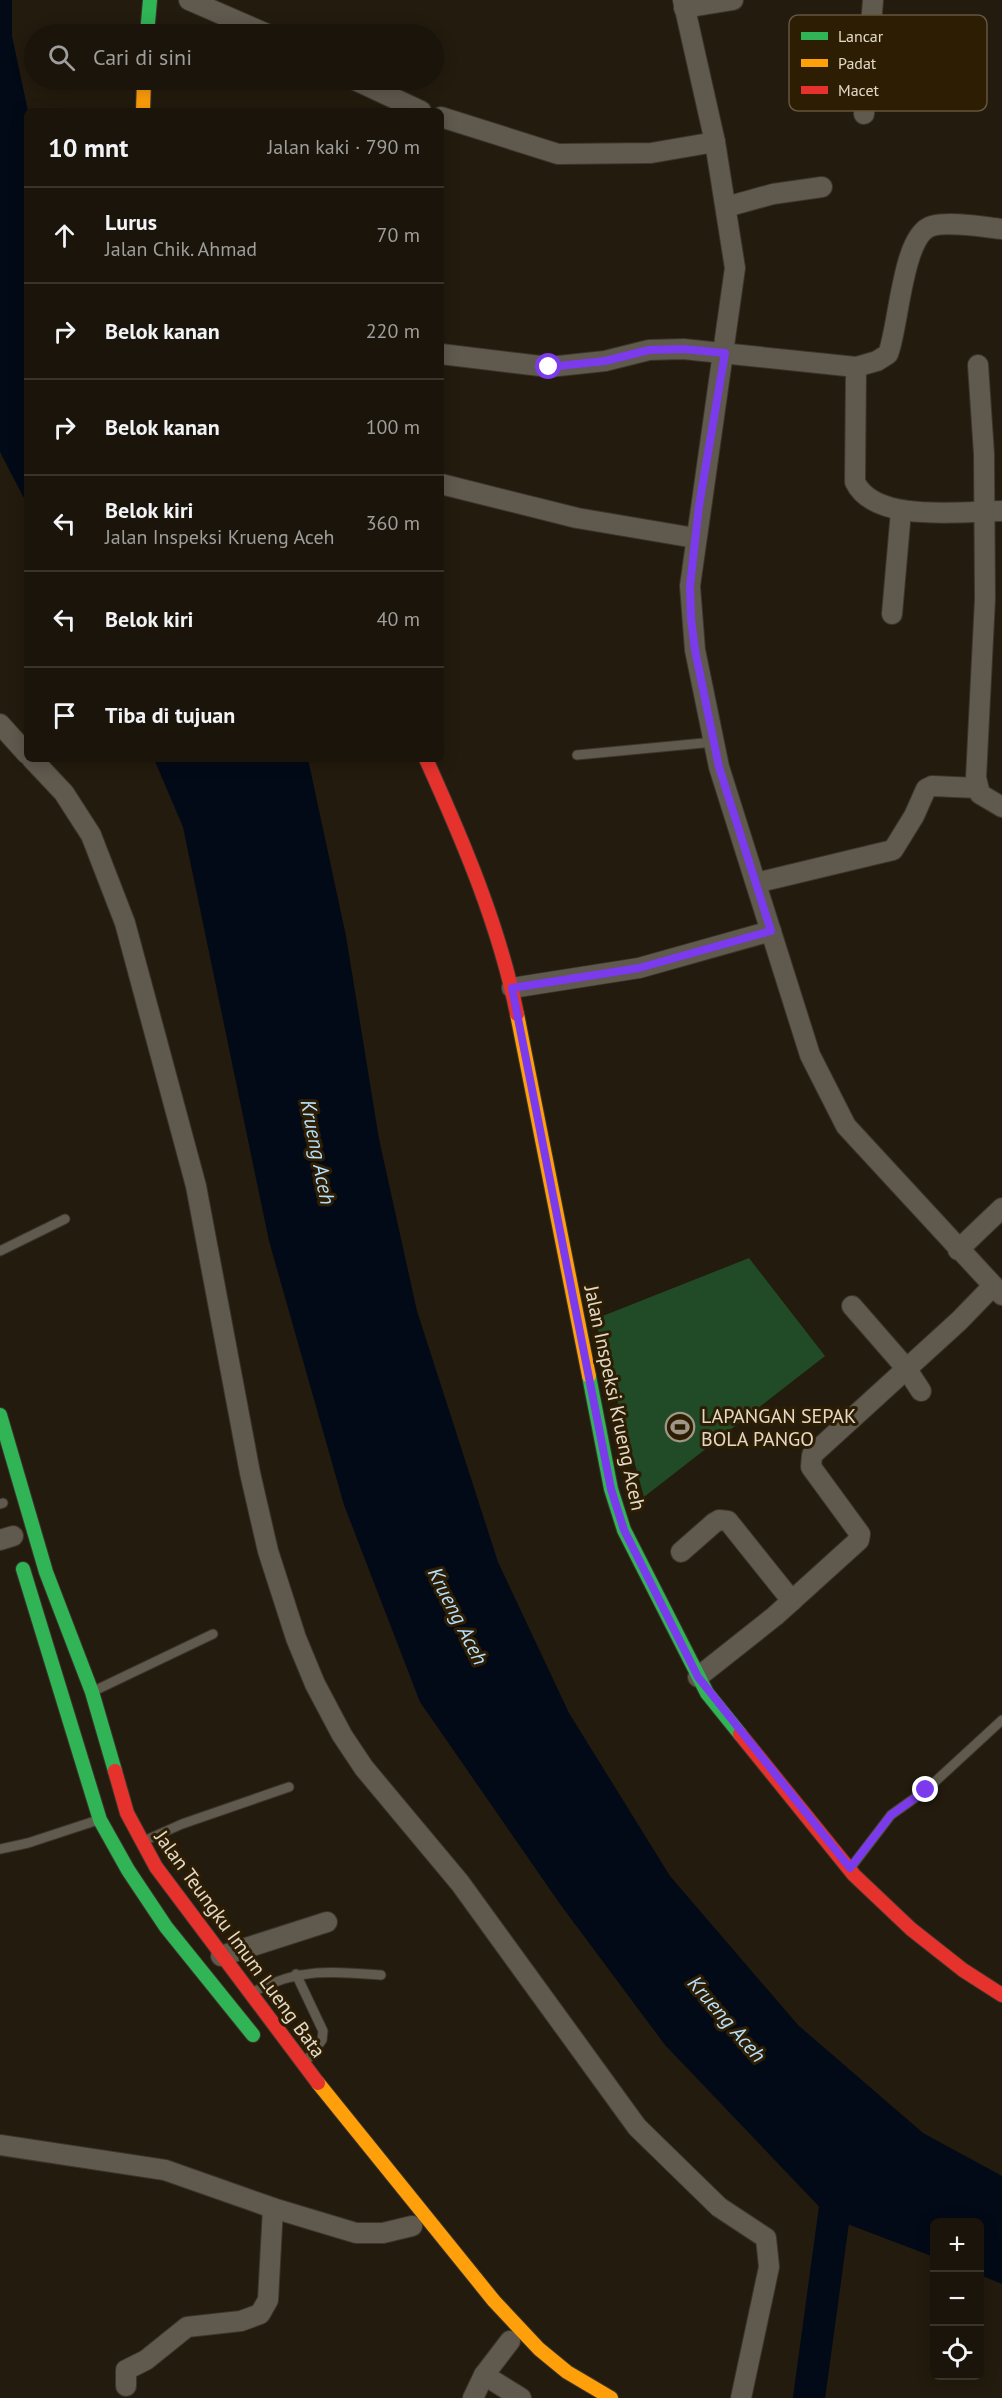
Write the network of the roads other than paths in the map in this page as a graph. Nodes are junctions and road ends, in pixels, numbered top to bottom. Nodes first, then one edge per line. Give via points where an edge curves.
1 (150, 0) edge
2 (189, 0) edge
3 (733, 0) edge
4 (873, 0) edge
5 (683, 4) edge
6 (872, 15) edge
7 (148, 24) edge
8 (244, 24) edge
9 (144, 90) edge
10 (377, 90) edge
11 (143, 108) edge
12 (416, 108) edge
13 (864, 111) edge
14 (864, 114) dead end
15 (444, 118) edge
16 (715, 142) junction
17 (822, 187) dead end
18 (726, 207) junction
19 (1002, 229) edge
20 (725, 353) junction
21 (444, 354) edge
22 (978, 365) dead end
23 (856, 367) junction
24 (444, 485) edge
25 (901, 511) junction
26 (993, 511) edge
27 (696, 538) junction
28 (892, 614) dead end
29 (0, 724) edge
30 (714, 742) junction
31 (24, 751) edge
32 (578, 755) dead end
33 (35, 762) edge
34 (427, 762) edge
35 (977, 788) junction
36 (1002, 807) edge
37 (756, 883) junction
38 (771, 931) junction
39 (512, 988) junction
40 (1002, 1208) edge
41 (65, 1219) dead end
42 (0, 1251) edge
43 (958, 1251) junction
44 (997, 1291) edge
45 (852, 1305) dead end
46 (906, 1368) junction
47 (921, 1391) dead end
48 (0, 1415) edge
49 (8, 1525) edge
50 (681, 1552) dead end
51 (792, 1601) junction
52 (213, 1634) dead end
53 (698, 1677) junction
54 (92, 1692) junction
55 (1002, 1720) edge
56 (289, 1787) dead end
57 (127, 1813) junction
58 (100, 1820) junction
59 (142, 1843) junction
60 (0, 1849) edge
61 (850, 1868) junction
62 (327, 1922) dead end
63 (221, 1956) junction
64 (296, 1974) junction
65 (381, 1975) dead end
66 (249, 1994) junction
67 (1002, 1995) edge
68 (261, 2046) dead end
69 (303, 2065) junction
70 (0, 2145) edge
71 (273, 2208) junction
72 (412, 2226) dead end
73 (510, 2341) dead end
74 (484, 2375) junction
75 (126, 2386) dead end
76 (473, 2398) edge
77 (521, 2398) edge
78 (611, 2398) edge
79 (741, 2398) edge

1 - 7 main road
2 - 8 street
3 - 5 street
4 - 6 street
5 - 16 street
9 - 11 main road
10 - 12 street
13 - 14 street
15 - 16 street via 558,154 651,153
16 - 18 street
17 - 18 street via 773,194
18 - 20 street via 735,268
19 - 23 street via 932,226 921,233 907,267 888,354
20 - 21 street via 649,350 605,361 549,367
20 - 23 street
20 - 27 street
22 - 26 street via 984,454
23 - 25 street via 855,482 871,501
24 - 27 street via 577,518
25 - 26 street
25 - 28 street
26 - 35 street
27 - 30 street via 691,618
29 - 31 street
30 - 32 lane
30 - 37 street
33 - 79 street via 64,793 91,835 125,923 196,1186 268,1551 311,1674 364,1768 460,1883 637,2127 719,2206 766,2238 769,2267
34 - 39 main road, Jalan Inspeksi Krueng Aceh via 474,867
35 - 36 street via 988,802
35 - 37 street via 926,789 893,850
37 - 38 street
38 - 39 street via 639,968
38 - 43 street via 810,1055 846,1126
39 - 53 main road, Jalan Inspeksi Krueng Aceh via 611,1489 624,1530
40 - 43 street
41 - 42 lane
43 - 44 street
44 - 46 street
45 - 46 street
46 - 47 street
46 - 51 street via 812,1455 811,1467 860,1536
48 - 54 main road, Jalan Teungku Imum Lueng Bata via 46,1572
49 - 58 main road
50 - 51 street via 714,1523 728,1521
51 - 53 street
52 - 54 lane
53 - 61 main road, Jalan Inspeksi Krueng Aceh
54 - 57 main road, Jalan Teungku Imum Lueng Bata
55 - 61 lane via 926,1790 891,1815
56 - 59 lane via 182,1824
57 - 58 main road
57 - 59 main road, Jalan Teungku Imum Lueng Bata
58 - 60 lane
58 - 68 main road via 166,1927
59 - 63 main road, Jalan Teungku Imum Lueng Bata
61 - 67 main road, Jalan Inspeksi Krueng Aceh via 911,1929
62 - 63 street
63 - 66 main road, Jalan Teungku Imum Lueng Bata
64 - 65 lane
64 - 66 lane
64 - 69 lane via 322,2031 322,2040
66 - 69 main road, Jalan Teungku Imum Lueng Bata
69 - 78 main road, Jalan Teungku Imum Lueng Bata via 518,2328 567,2372
70 - 71 street via 165,2170
71 - 72 street via 356,2233 383,2234
71 - 75 street via 268,2300 260,2314 241,2321 187,2327 146,2360 126,2370
73 - 74 street
74 - 76 street
74 - 77 street

